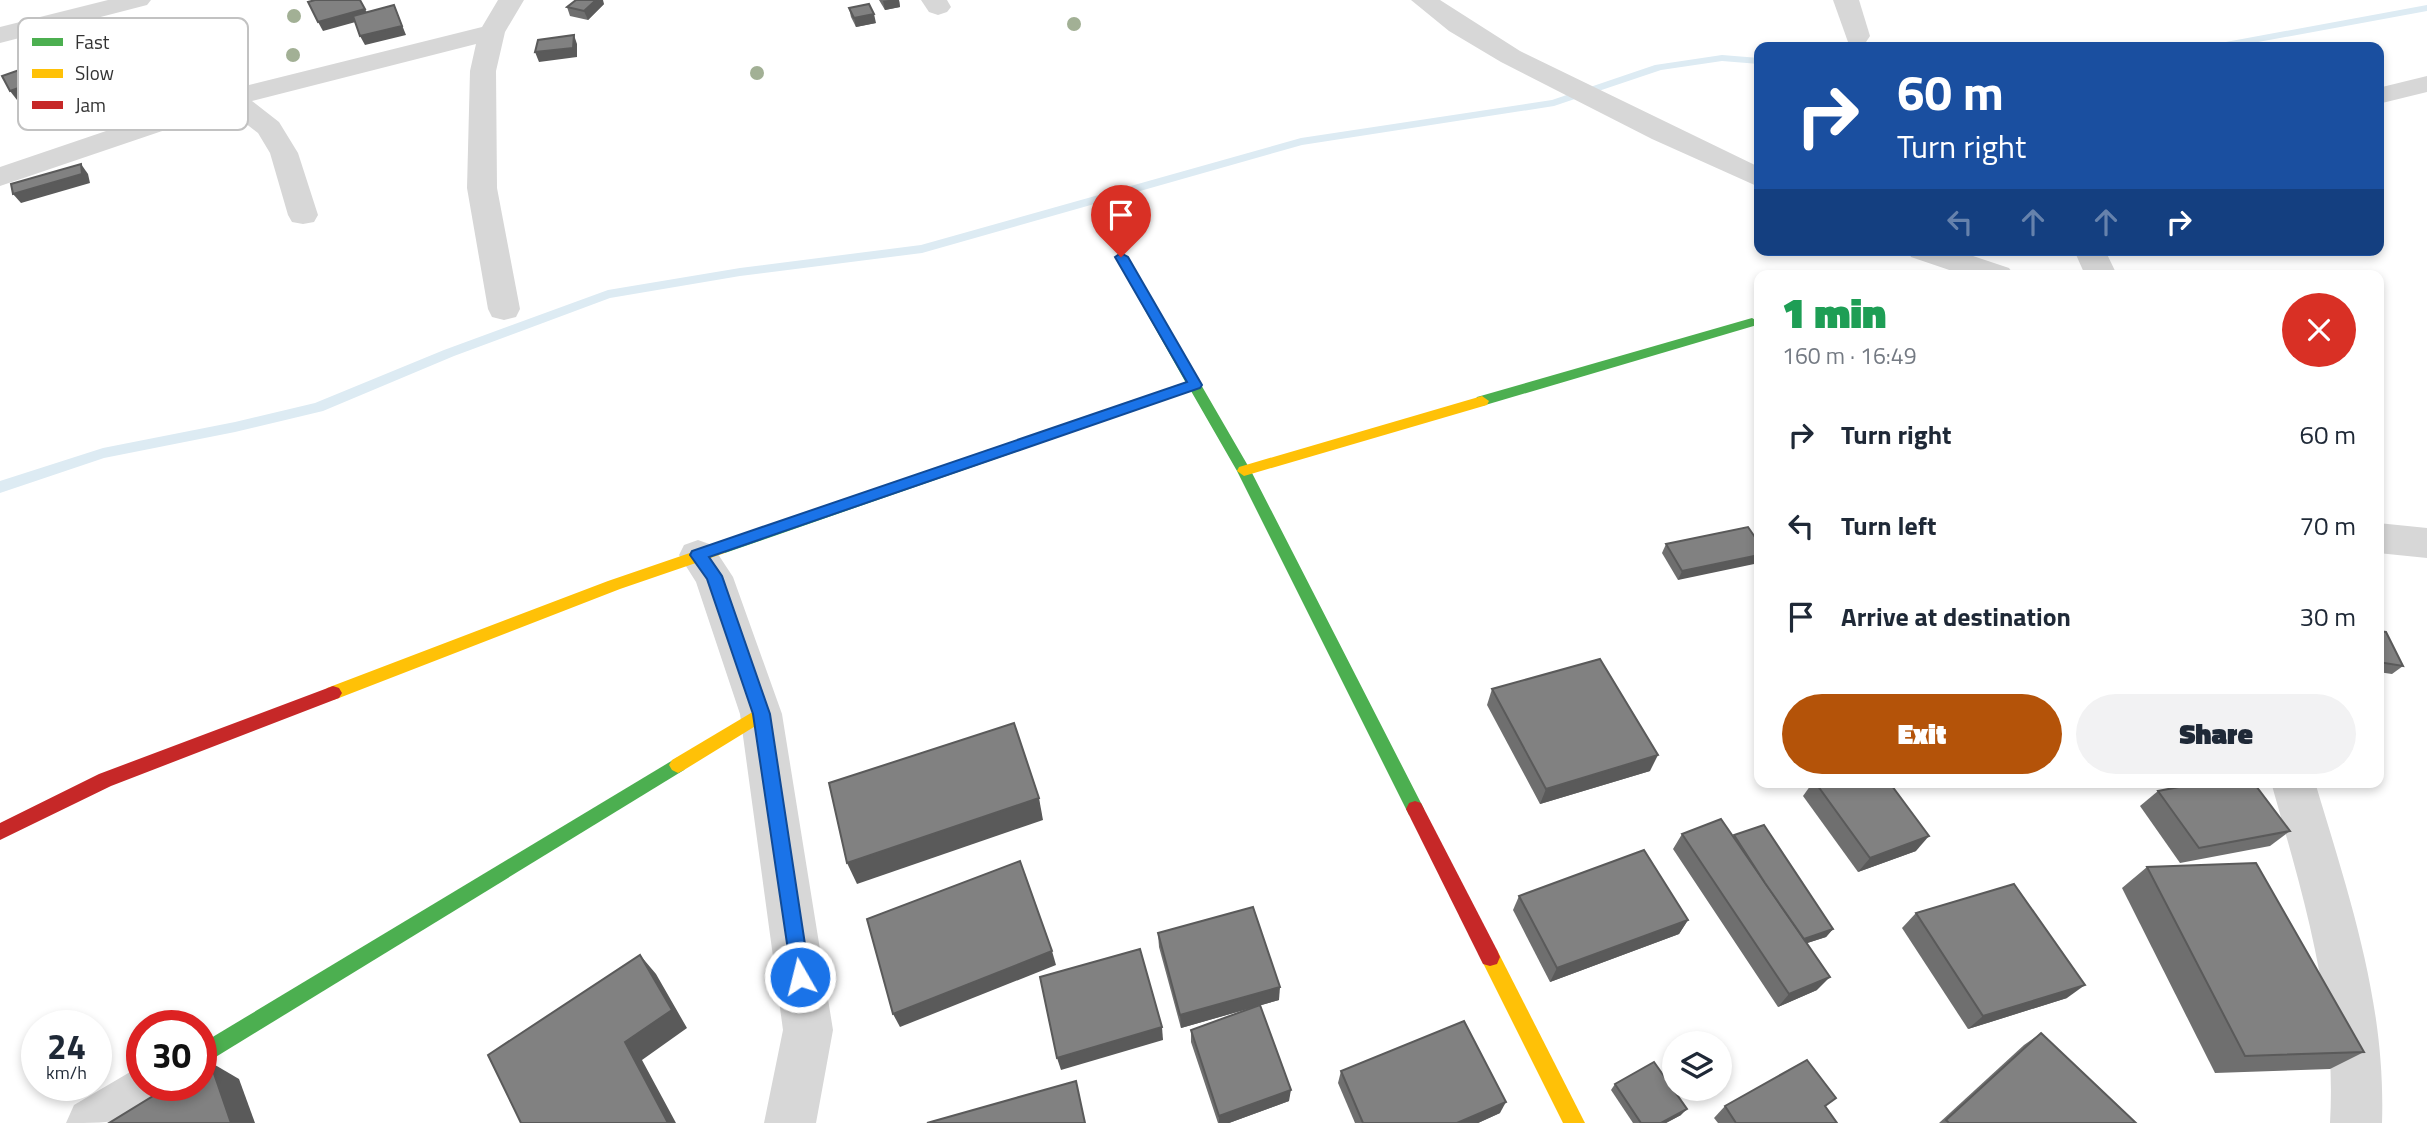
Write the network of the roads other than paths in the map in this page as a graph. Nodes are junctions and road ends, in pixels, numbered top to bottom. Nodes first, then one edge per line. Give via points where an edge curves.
1 (138, 0) edge
2 (511, 0) edge
3 (1424, 0) edge
4 (1846, 0) edge
5 (67, 18) edge
6 (18, 30) edge
7 (492, 32) junction
8 (0, 35) edge
9 (1857, 36) dead end
10 (2427, 84) edge
11 (248, 94) edge
12 (2384, 95) edge
13 (248, 111) edge
14 (137, 130) edge
15 (1754, 176) edge
16 (0, 177) edge
17 (303, 215) dead end
18 (1940, 256) edge
19 (1121, 257) dead end
20 (1983, 270) edge
21 (505, 309) dead end
22 (1752, 322) dead end
23 (1195, 385) junction
24 (1244, 471) junction
25 (2384, 539) edge
26 (2427, 543) edge
27 (698, 555) junction
28 (761, 714) junction
29 (2295, 788) edge
30 (0, 832) edge
31 (217, 1046) edge
32 (128, 1101) edge
33 (92, 1123) edge
34 (790, 1123) edge
35 (1574, 1123) edge
36 (2356, 1123) edge

1 - 5 street
2 - 7 street
3 - 15 street via 1457,27 1496,49
4 - 9 street
6 - 8 street
7 - 11 street
7 - 21 street via 482,71 482,188
10 - 12 street
13 - 17 street via 269,128 284,153
14 - 16 street
18 - 20 street
19 - 23 street
22 - 24 street
23 - 24 street
23 - 27 street
24 - 35 street
25 - 26 street
27 - 28 street via 714,576
27 - 30 street via 105,780
28 - 31 street
28 - 34 street via 808,1030
29 - 36 street via 2342,956 2360,1083
32 - 33 street

